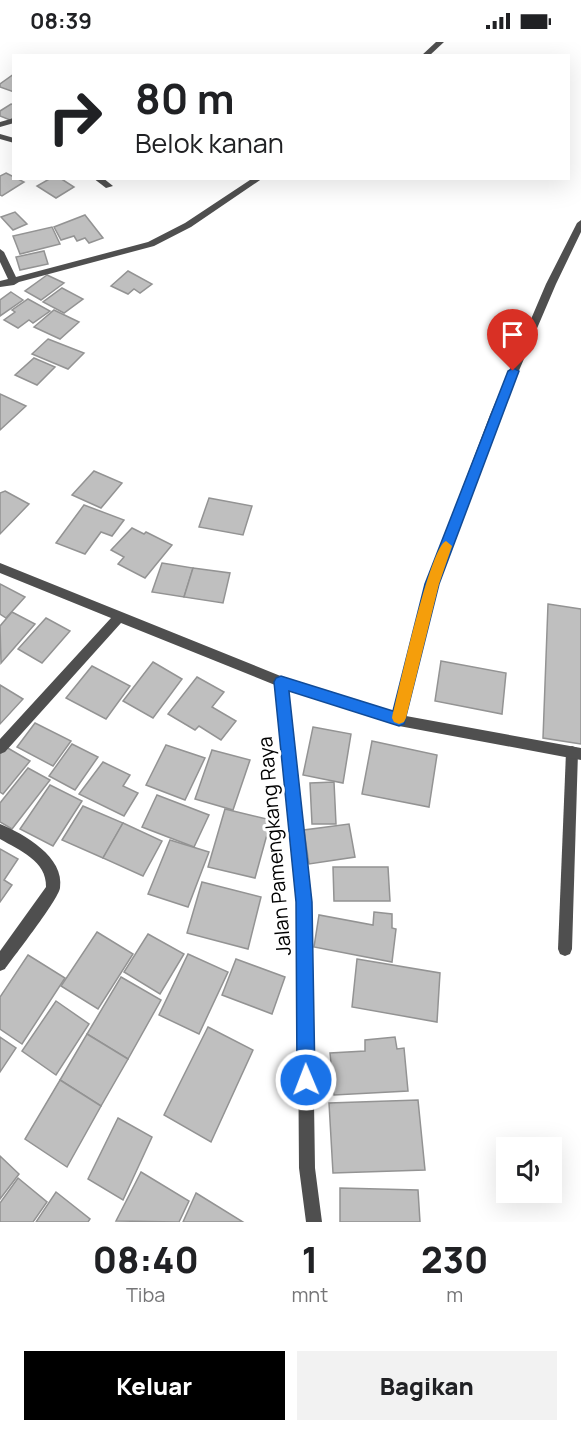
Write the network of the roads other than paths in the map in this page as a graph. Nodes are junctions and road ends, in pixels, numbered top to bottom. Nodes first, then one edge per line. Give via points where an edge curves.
1 (440, 42) edge
2 (426, 54) edge
3 (100, 180) edge
4 (256, 180) edge
5 (109, 186) dead end
6 (581, 223) edge
7 (0, 252) edge
8 (14, 282) junction
9 (0, 284) edge
10 (0, 568) edge
11 (120, 616) junction
12 (281, 682) junction
13 (399, 720) junction
14 (0, 748) edge
15 (577, 753) edge
16 (0, 831) edge
17 (565, 949) dead end
18 (0, 964) edge
19 (314, 1222) edge

1 - 2 street
3 - 5 street
4 - 8 street via 188,225 151,244
6 - 13 street via 550,284 495,415 432,584
7 - 8 street
8 - 9 street
10 - 11 street
11 - 12 street
11 - 14 street
12 - 13 street
12 - 19 street, Jalan Pamengkang Raya via 304,902 307,1168
13 - 15 street
15 - 17 street
16 - 18 street via 44,859 53,869 55,880 53,889

